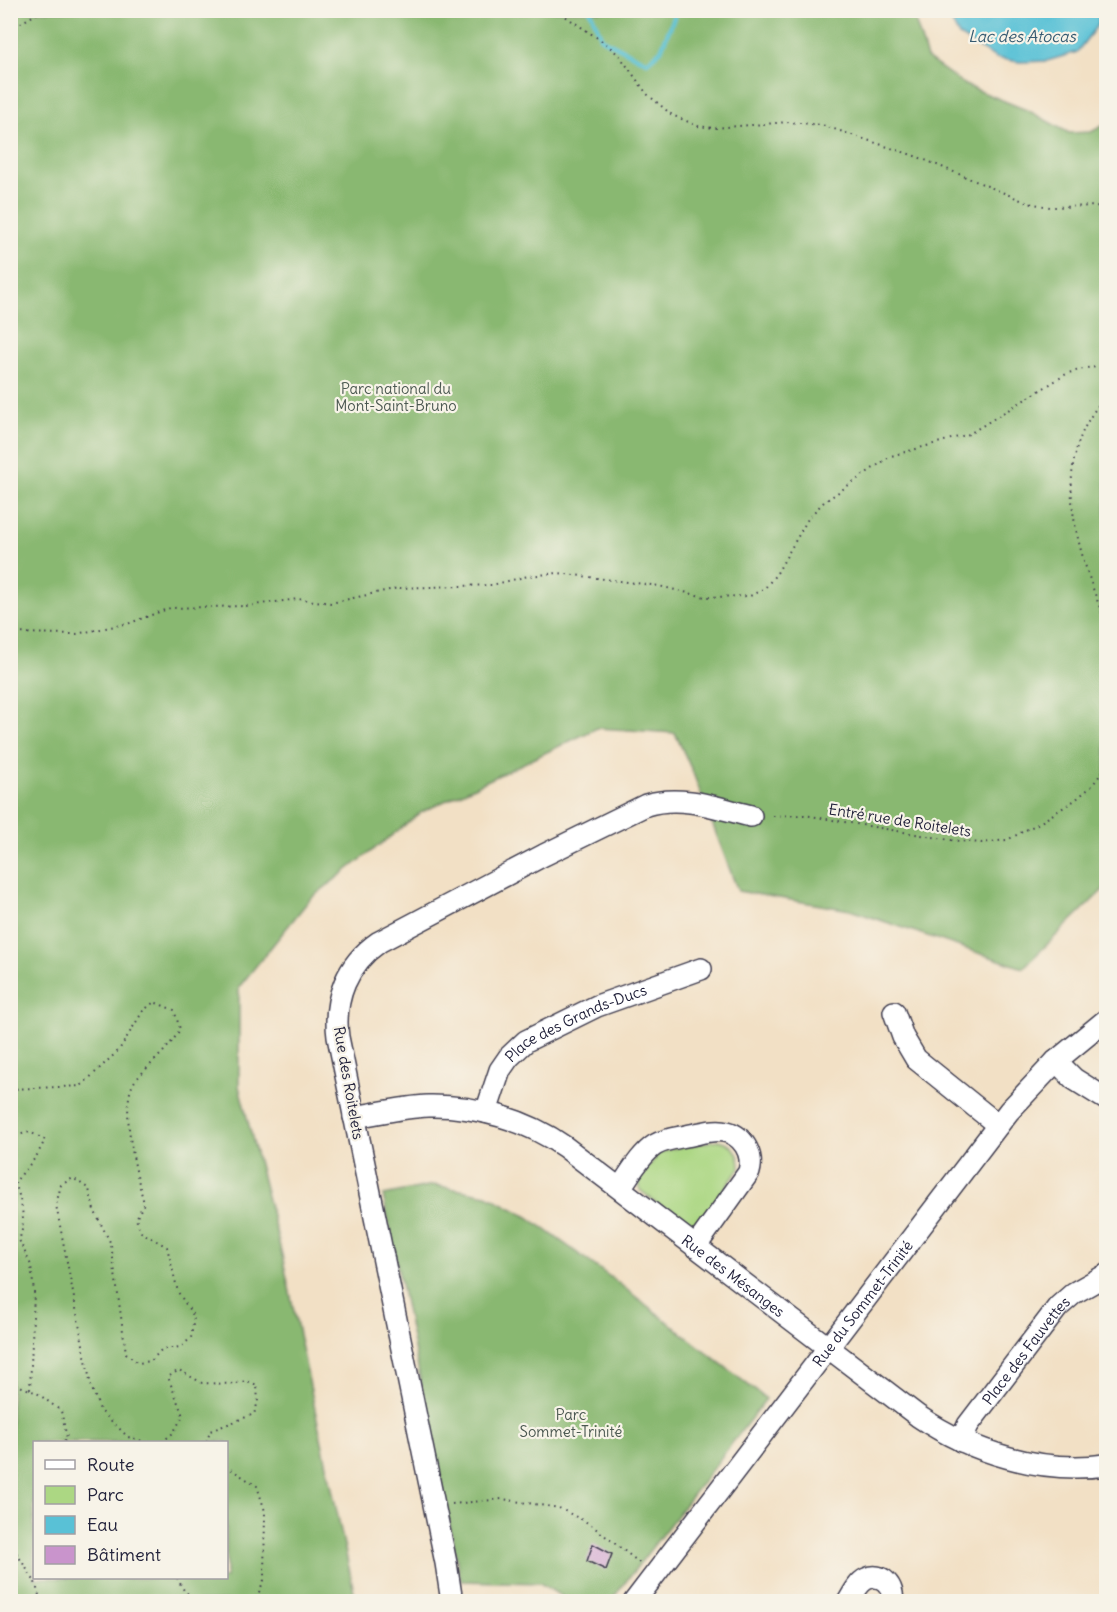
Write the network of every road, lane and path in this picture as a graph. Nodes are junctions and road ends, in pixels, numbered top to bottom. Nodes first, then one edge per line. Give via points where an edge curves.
1 (43, 10) edge
2 (556, 10) edge
3 (10, 29) edge
4 (1107, 206) edge
5 (1107, 369) edge
6 (1107, 396) edge
7 (1107, 624) edge
8 (10, 633) edge
9 (1107, 767) edge
10 (751, 816) dead end
11 (773, 816) dead end
12 (701, 969) dead end
13 (894, 1012) dead end
14 (1107, 1020) edge
15 (1056, 1061) junction
16 (10, 1089) edge
17 (1107, 1099) edge
18 (486, 1112) junction
19 (354, 1118) junction
20 (998, 1125) junction
21 (10, 1137) edge
22 (620, 1188) junction
23 (696, 1246) junction
24 (1107, 1275) edge
25 (828, 1347) junction
26 (10, 1382) edge
27 (30, 1390) junction
28 (65, 1441) edge
29 (140, 1441) edge
30 (164, 1441) edge
31 (208, 1441) edge
32 (961, 1441) junction
33 (1107, 1465) edge
34 (228, 1467) edge
35 (434, 1506) junction
36 (10, 1543) edge
37 (655, 1575) junction
38 (33, 1579) edge
39 (33, 1579) edge
40 (38, 1579) edge
41 (178, 1579) edge
42 (35, 1582) junction
43 (41, 1602) edge
44 (202, 1602) edge
45 (255, 1602) edge
46 (452, 1602) edge
47 (634, 1602) edge
48 (849, 1602) edge
49 (892, 1602) edge

1 - 3 path
2 - 4 path via 619,56 647,94 672,115 698,126 789,122 822,125 918,157 1028,203 1050,207
5 - 8 path via 1091,367 1068,373 969,434 891,456 824,502 809,517 777,573 765,588 750,596 705,597 659,586 558,573 492,585 398,588 331,603 298,599 246,606 170,608 130,623 76,634
6 - 7 path via 1079,439 1073,456 1071,492 1072,513
9 - 11 path, Entré rue de Roitelets via 1074,800 1007,840 950,840 804,815
10 - 19 street, Rue des Roitelets via 686,801 646,805 372,947 350,972 337,1012 338,1038
12 - 18 street, Place des Grands-Ducs via 597,1006 526,1041 500,1070
13 - 20 street via 916,1059
14 - 15 street, Rue du Sommet-Trinité
15 - 17 street
15 - 20 street, Rue du Sommet-Trinité
16 - 29 path via 81,1086 119,1050 142,1011 154,1002 174,1010 180,1029 173,1043 133,1084 127,1111 144,1203 136,1220 141,1232 167,1247 178,1292 194,1317 191,1338 180,1347 162,1349 151,1361 138,1363 126,1353 111,1244 94,1210 89,1189 73,1178 61,1185 56,1205 91,1386 100,1410 128,1437
18 - 19 street, Rue des Mésanges via 426,1106
18 - 22 street, Rue des Mésanges via 550,1136
19 - 35 street, Rue des Roitelets
20 - 25 street, Rue du Sommet-Trinité
21 - 27 path via 30,1132 45,1140 15,1182 24,1228 19,1240 31,1265 34,1293
22 - 23 street, Rue des Mésanges
22 - 23 street via 658,1143 718,1131 737,1137 749,1153 749,1172
23 - 25 street, Rue des Mésanges
24 - 32 street, Place des Fauvettes via 1058,1307 968,1425
25 - 32 street, Rue des Mésanges via 918,1416
25 - 37 street, Rue du Sommet-Trinité
26 - 27 path
27 - 28 path via 61,1411
30 - 31 path via 183,1416 168,1377 179,1370 202,1383 247,1381 257,1386 254,1414 210,1431
32 - 33 street, Rue des Mésanges via 1024,1461 1078,1467
34 - 45 path via 257,1485 265,1511 264,1580
35 - 37 path via 502,1499 559,1508 590,1524
35 - 46 street, Rue des Roitelets
36 - 39 path
37 - 47 street, Rue du Sommet-Trinité
38 - 42 path
40 - 42 path
41 - 44 path via 184,1592
42 - 43 path
48 - 49 street via 862,1582 875,1577 888,1583

